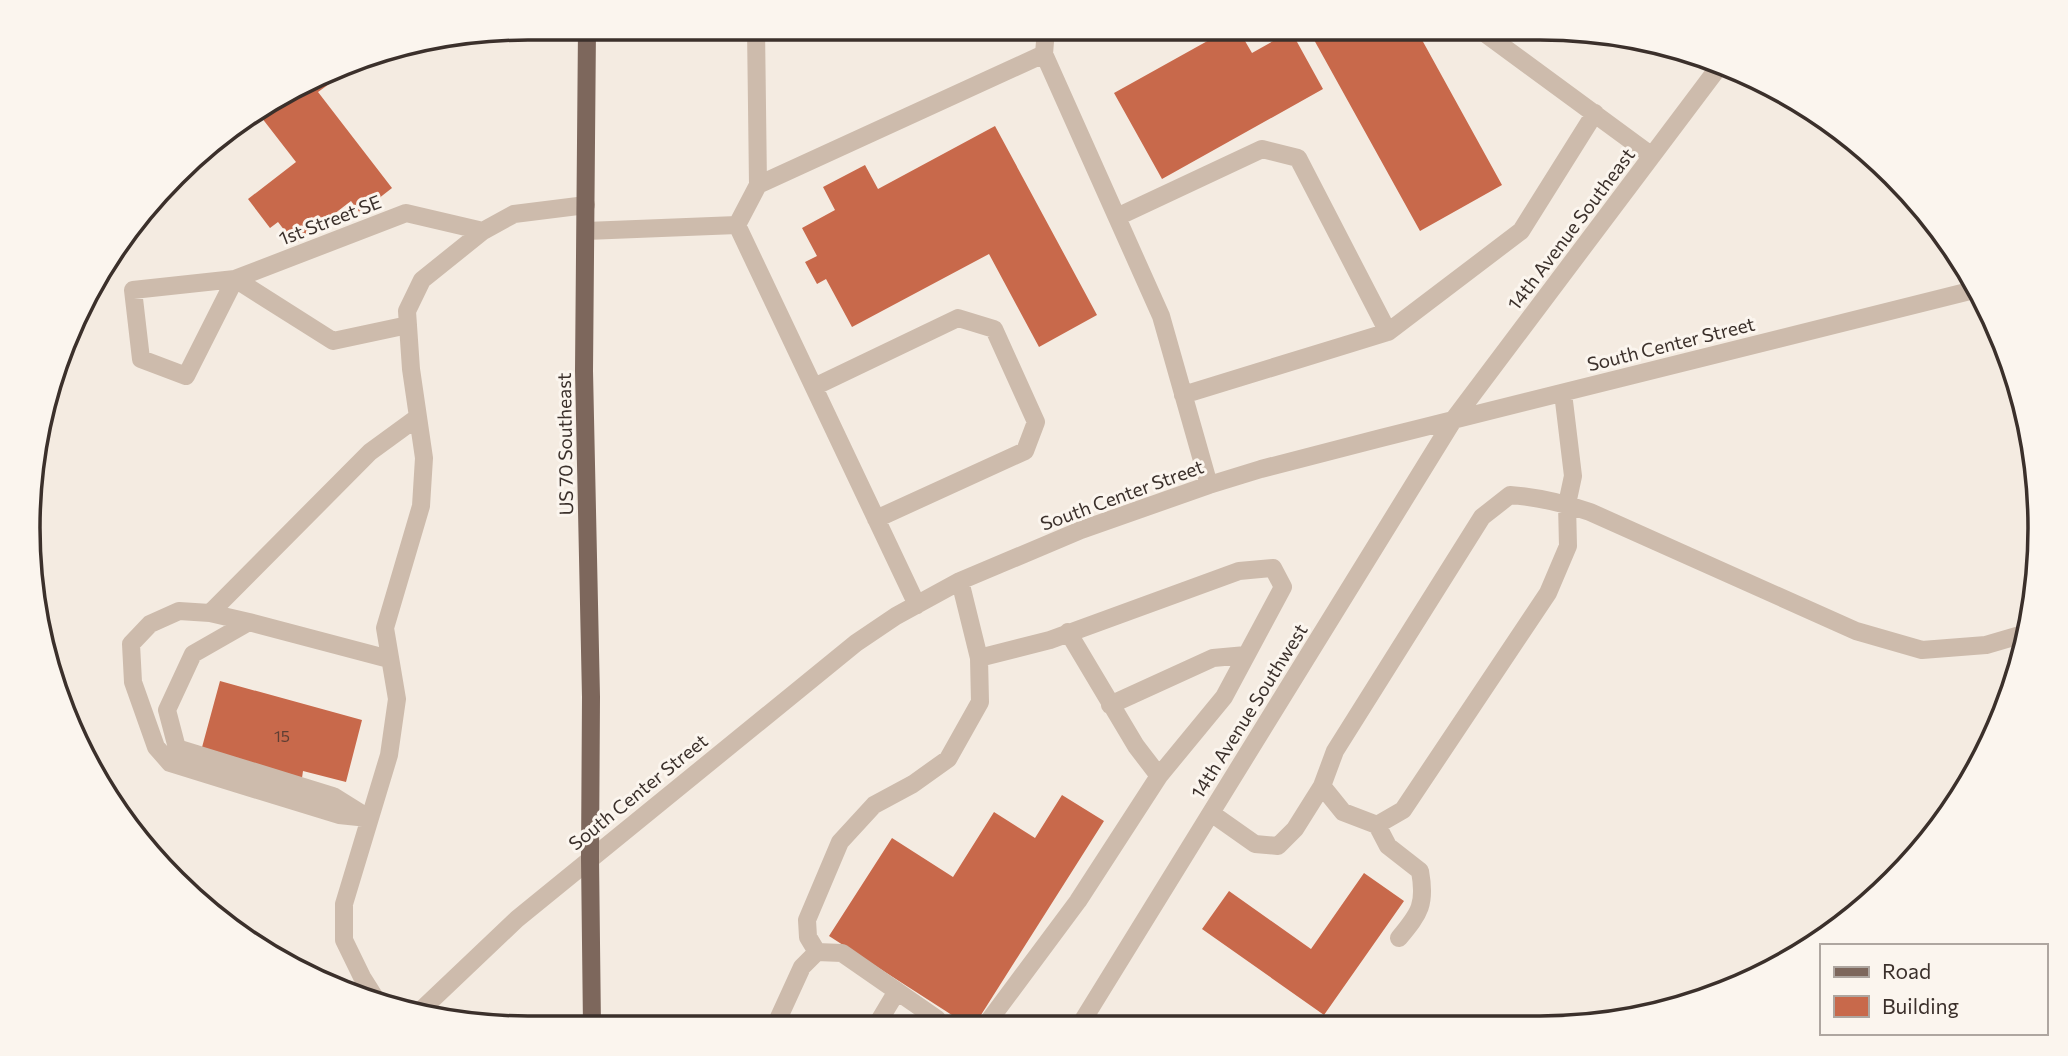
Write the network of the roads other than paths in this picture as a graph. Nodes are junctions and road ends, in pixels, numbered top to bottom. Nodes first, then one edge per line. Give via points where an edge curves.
1 (587, 40) edge
2 (756, 40) edge
3 (1045, 40) edge
4 (1494, 40) edge
5 (1044, 54) junction
6 (1715, 72) edge
7 (1595, 113) junction
8 (1652, 156) junction
9 (758, 185) junction
10 (586, 205) junction
11 (1117, 217) junction
12 (737, 225) junction
13 (483, 231) junction
14 (586, 231) junction
15 (235, 279) junction
16 (1966, 292) edge
17 (408, 326) junction
18 (1388, 332) junction
19 (814, 387) junction
20 (1563, 393) junction
21 (1183, 395) junction
22 (418, 417) junction
23 (1454, 419) junction
24 (1209, 485) junction
25 (1567, 504) junction
26 (876, 519) junction
27 (960, 581) junction
28 (917, 605) junction
29 (209, 613) junction
30 (250, 622) junction
31 (1068, 632) junction
32 (2015, 637) edge
33 (1247, 654) junction
34 (979, 658) junction
35 (389, 659) junction
36 (1110, 705) junction
37 (1159, 776) junction
38 (1322, 786) junction
39 (1211, 813) junction
40 (368, 818) junction
41 (1377, 825) junction
42 (590, 858) junction
43 (1399, 938) dead end
44 (817, 951) junction
45 (370, 990) edge
46 (897, 991) junction
47 (427, 1005) edge
48 (592, 1016) edge
49 (780, 1016) edge
50 (882, 1016) edge
51 (933, 1016) edge
52 (992, 1016) edge
53 (1086, 1016) edge

1 - 10 main road, US 70 Southeast
2 - 9 street
3 - 5 street
4 - 7 street
5 - 9 street
5 - 11 street
6 - 8 street, 14th Avenue Southeast
7 - 8 street
7 - 18 street via 1521,231
8 - 23 street, 14th Avenue Southeast
9 - 12 street
10 - 13 street via 514,214
10 - 14 main road, US 70 Southeast
11 - 18 street via 1262,149 1298,158
11 - 21 street via 1161,316
12 - 14 street
12 - 19 street
13 - 15 street, 1st Street SE via 406,213
13 - 17 street via 422,280 407,311
14 - 42 main road, US 70 Southeast
15 - 15 street, 1st Street SE via 133,290 141,359 186,376
15 - 17 street via 333,341
16 - 20 street, South Center Street
17 - 22 street
18 - 21 street
19 - 26 street
19 - 26 street via 958,318 994,329 1036,422 1025,451
20 - 23 street, South Center Street
20 - 25 street via 1573,476
21 - 24 street
22 - 29 street via 370,452
22 - 35 street via 424,458 421,506 385,628
23 - 24 street, South Center Street
23 - 39 street, 14th Avenue Southwest
24 - 27 street, South Center Street via 1081,530
25 - 32 street via 1856,631 1922,650 1986,645
25 - 38 street via 1510,495 1482,517 1335,751
25 - 41 street via 1568,546 1548,593 1403,810
26 - 28 street
27 - 28 street, South Center Street
27 - 34 street
28 - 42 street, South Center Street via 856,643
29 - 30 street
29 - 40 street via 179,611 150,624 131,644 133,682 156,747 170,763 339,815
30 - 35 street
30 - 40 street via 193,654 167,710 177,748 333,796
31 - 33 street via 1239,571 1273,568 1283,587
31 - 34 street
31 - 36 street
33 - 36 street via 1213,658
33 - 37 street via 1224,697
34 - 44 street via 980,702 948,759 874,806 840,842 807,920 808,937
35 - 40 street via 397,699 389,755
36 - 37 street
37 - 52 street via 1078,901
38 - 39 street via 1295,829 1278,846 1255,844
38 - 41 street via 1343,812
39 - 53 street, 14th Avenue Southwest
40 - 45 street via 344,904 344,940
41 - 43 street via 1388,846 1420,871 1419,915
42 - 47 street, South Center Street
42 - 48 main road, US 70 Southeast
44 - 46 street via 842,953
44 - 49 street via 802,967
46 - 50 street
46 - 51 street

